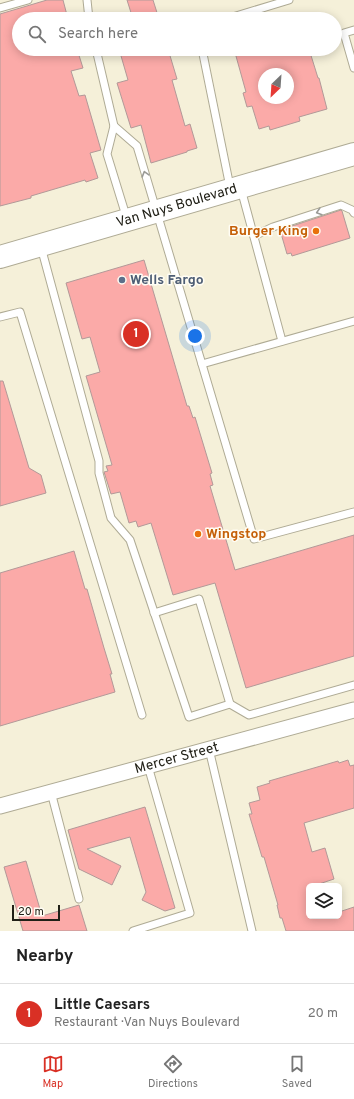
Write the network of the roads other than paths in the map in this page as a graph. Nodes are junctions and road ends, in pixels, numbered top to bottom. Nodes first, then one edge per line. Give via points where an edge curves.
1 (28, 0) edge
2 (87, 0) edge
3 (289, 0) edge
4 (0, 8) edge
5 (88, 12) edge
6 (249, 12) edge
7 (354, 30) edge
8 (98, 56) edge
9 (204, 56) edge
10 (354, 68) edge
11 (114, 126) junction
12 (354, 154) edge
13 (236, 188) junction
14 (156, 211) junction
15 (354, 213) edge
16 (127, 220) junction
17 (254, 236) junction
18 (41, 245) junction
19 (0, 257) edge
20 (0, 317) edge
21 (354, 321) edge
22 (282, 341) junction
23 (202, 364) junction
24 (354, 512) edge
25 (154, 613) junction
26 (354, 685) edge
27 (230, 704) junction
28 (354, 710) edge
29 (142, 714) dead end
30 (209, 750) junction
31 (148, 766) junction
32 (51, 792) junction
33 (0, 806) edge
34 (79, 899) dead end
35 (133, 931) edge
36 (252, 931) edge

1 - 4 lane
2 - 5 lane
3 - 6 lane
7 - 10 lane via 344,33
8 - 11 lane
9 - 13 lane
14 -> 11 lane via 137,146
11 - 16 lane via 107,154
12 - 13 main road, Van Nuys Boulevard
13 - 14 main road, Van Nuys Boulevard
13 - 17 lane
14 - 16 main road, Van Nuys Boulevard
14 - 23 lane
15 -> 17 lane via 341,205 273,227
16 - 18 main road, Van Nuys Boulevard
17 - 22 lane
18 - 19 main road, Van Nuys Boulevard
18 - 25 lane via 99,461 99,474 111,518 130,540
20 - 29 lane via 20,312
21 - 22 lane
22 - 23 lane
23 - 24 lane via 254,539
25 - 27 lane via 189,717
25 - 27 lane via 199,599
26 - 27 lane via 249,715
28 - 30 street, Mercer Street
30 - 31 street, Mercer Street
30 - 36 lane
31 - 32 street, Mercer Street
31 - 35 lane via 190,913
32 - 33 street, Mercer Street
32 - 34 lane

